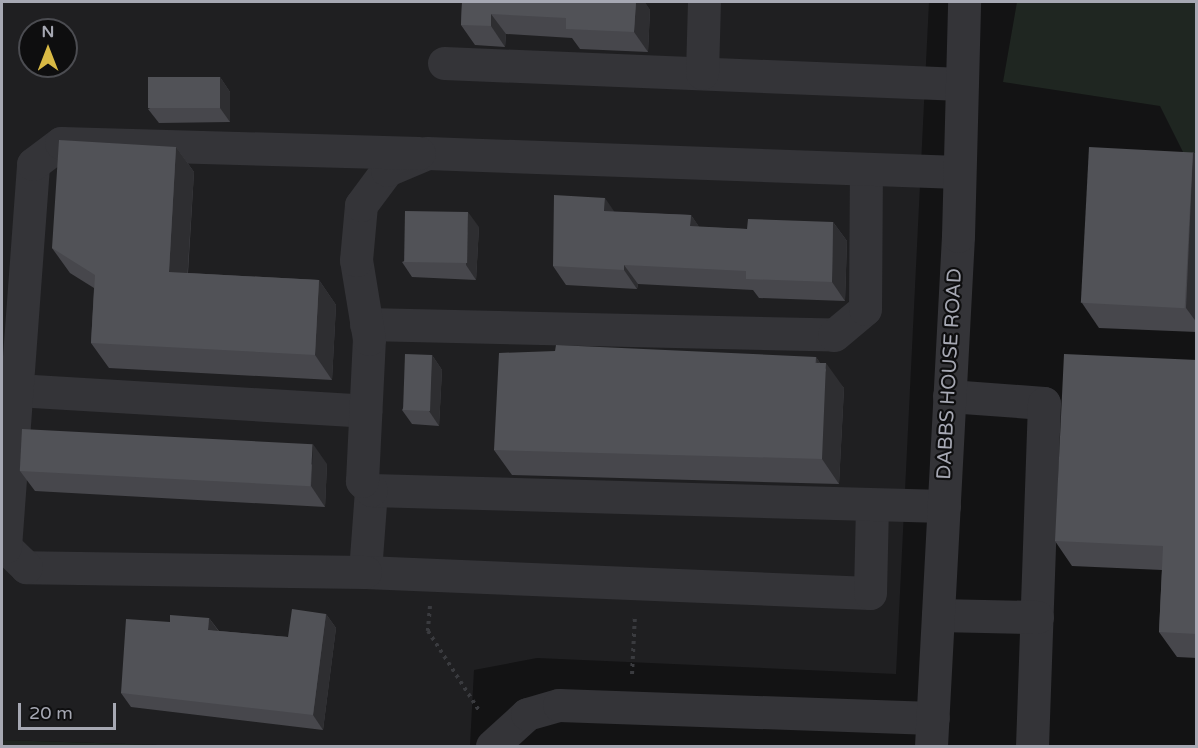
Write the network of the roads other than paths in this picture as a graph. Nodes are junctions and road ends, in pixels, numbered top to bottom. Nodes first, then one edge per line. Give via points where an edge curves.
1 (704, 2) edge
2 (964, 2) edge
3 (444, 63) dead end
4 (702, 73) junction
5 (962, 84) junction
6 (427, 153) junction
7 (866, 169) junction
8 (959, 172) junction
9 (366, 324) junction
10 (16, 390) junction
11 (949, 396) junction
12 (365, 411) junction
13 (371, 490) junction
14 (872, 505) junction
15 (944, 506) junction
16 (365, 572) junction
17 (938, 615) junction
18 (1037, 617) junction
19 (932, 732) edge
20 (499, 739) edge
21 (1032, 747) edge

1 - 4 street
2 - 5 street, DABBS HOUSE ROAD
3 - 4 street
4 - 5 street
5 - 8 street, DABBS HOUSE ROAD
6 - 7 street
6 - 9 street via 387,170 361,206 356,260
6 - 10 street via 61,142 33,164
7 - 8 street
7 - 9 street via 865,309 834,335
8 - 11 street, DABBS HOUSE ROAD
9 - 12 street
10 - 12 street
10 - 16 street via 5,547 26,567
11 - 15 street, DABBS HOUSE ROAD
11 - 18 street via 1044,404
12 - 13 street via 362,480
13 - 14 street
13 - 16 street
14 - 15 street
14 - 16 street via 870,593
15 - 17 street, DABBS HOUSE ROAD
17 - 18 street
17 - 19 street, DABBS HOUSE ROAD
18 - 21 street
19 - 20 street via 559,705 527,714

